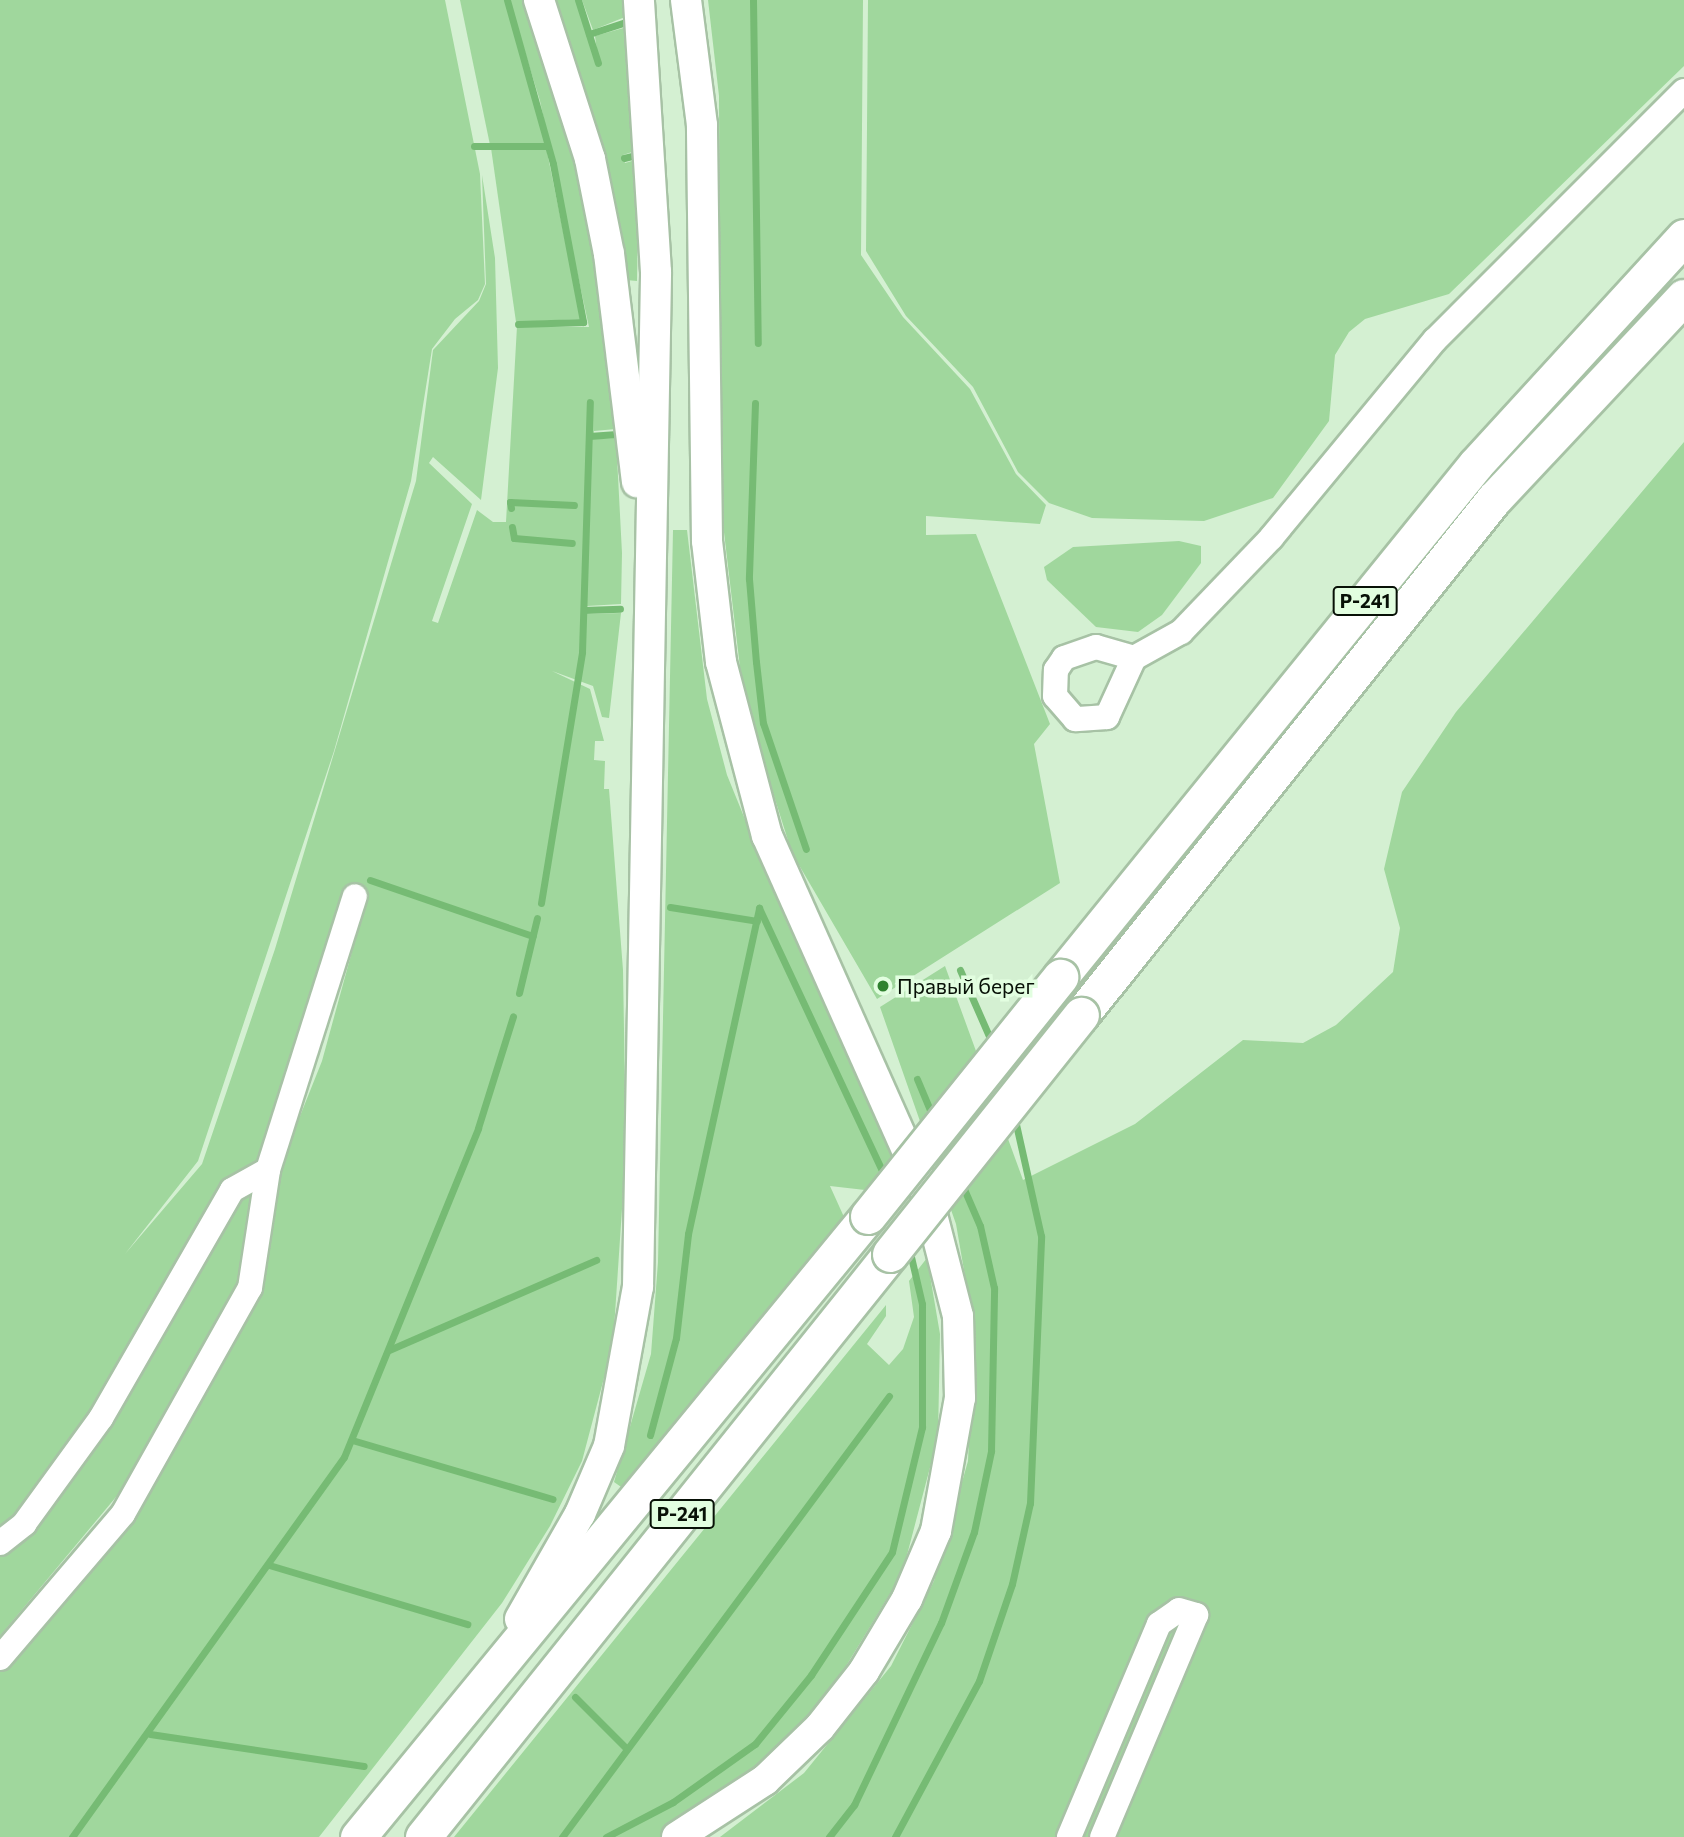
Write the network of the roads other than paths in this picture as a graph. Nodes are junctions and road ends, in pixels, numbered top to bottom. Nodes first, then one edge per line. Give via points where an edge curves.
1 (539, 0) edge
2 (639, 0) edge
3 (686, 0) edge
4 (1684, 91) edge
5 (1684, 237) edge
6 (1684, 297) edge
7 (650, 589) junction
8 (1134, 658) dead end
9 (355, 896) dead end
10 (268, 1170) junction
11 (0, 1543) edge
12 (0, 1658) edge
13 (456, 1716) junction
14 (358, 1837) edge
15 (423, 1837) edge
16 (677, 1837) edge
17 (1069, 1837) edge
18 (1102, 1837) edge

1 - 7 main road via 590,159 609,254
2 - 7 main road via 656,272
3 - 16 main road via 702,125 707,541 721,662 767,836 927,1195 958,1317 960,1398 936,1531 907,1599 864,1671 820,1727 765,1780
4 - 8 lane via 1435,340 1209,605 1158,650
5 - 13 highway, Р-241, bridge via 1476,464 869,1216
6 - 15 highway, Р-241, bridge via 1494,499
7 - 13 main road via 633,1341 609,1446 580,1514 546,1580
9 - 10 lane
10 - 11 lane via 232,1190 101,1418 24,1524
10 - 12 lane via 250,1288 204,1377 123,1514
13 - 14 highway, Р-241
17 - 18 lane via 1159,1625 1179,1610 1196,1615

